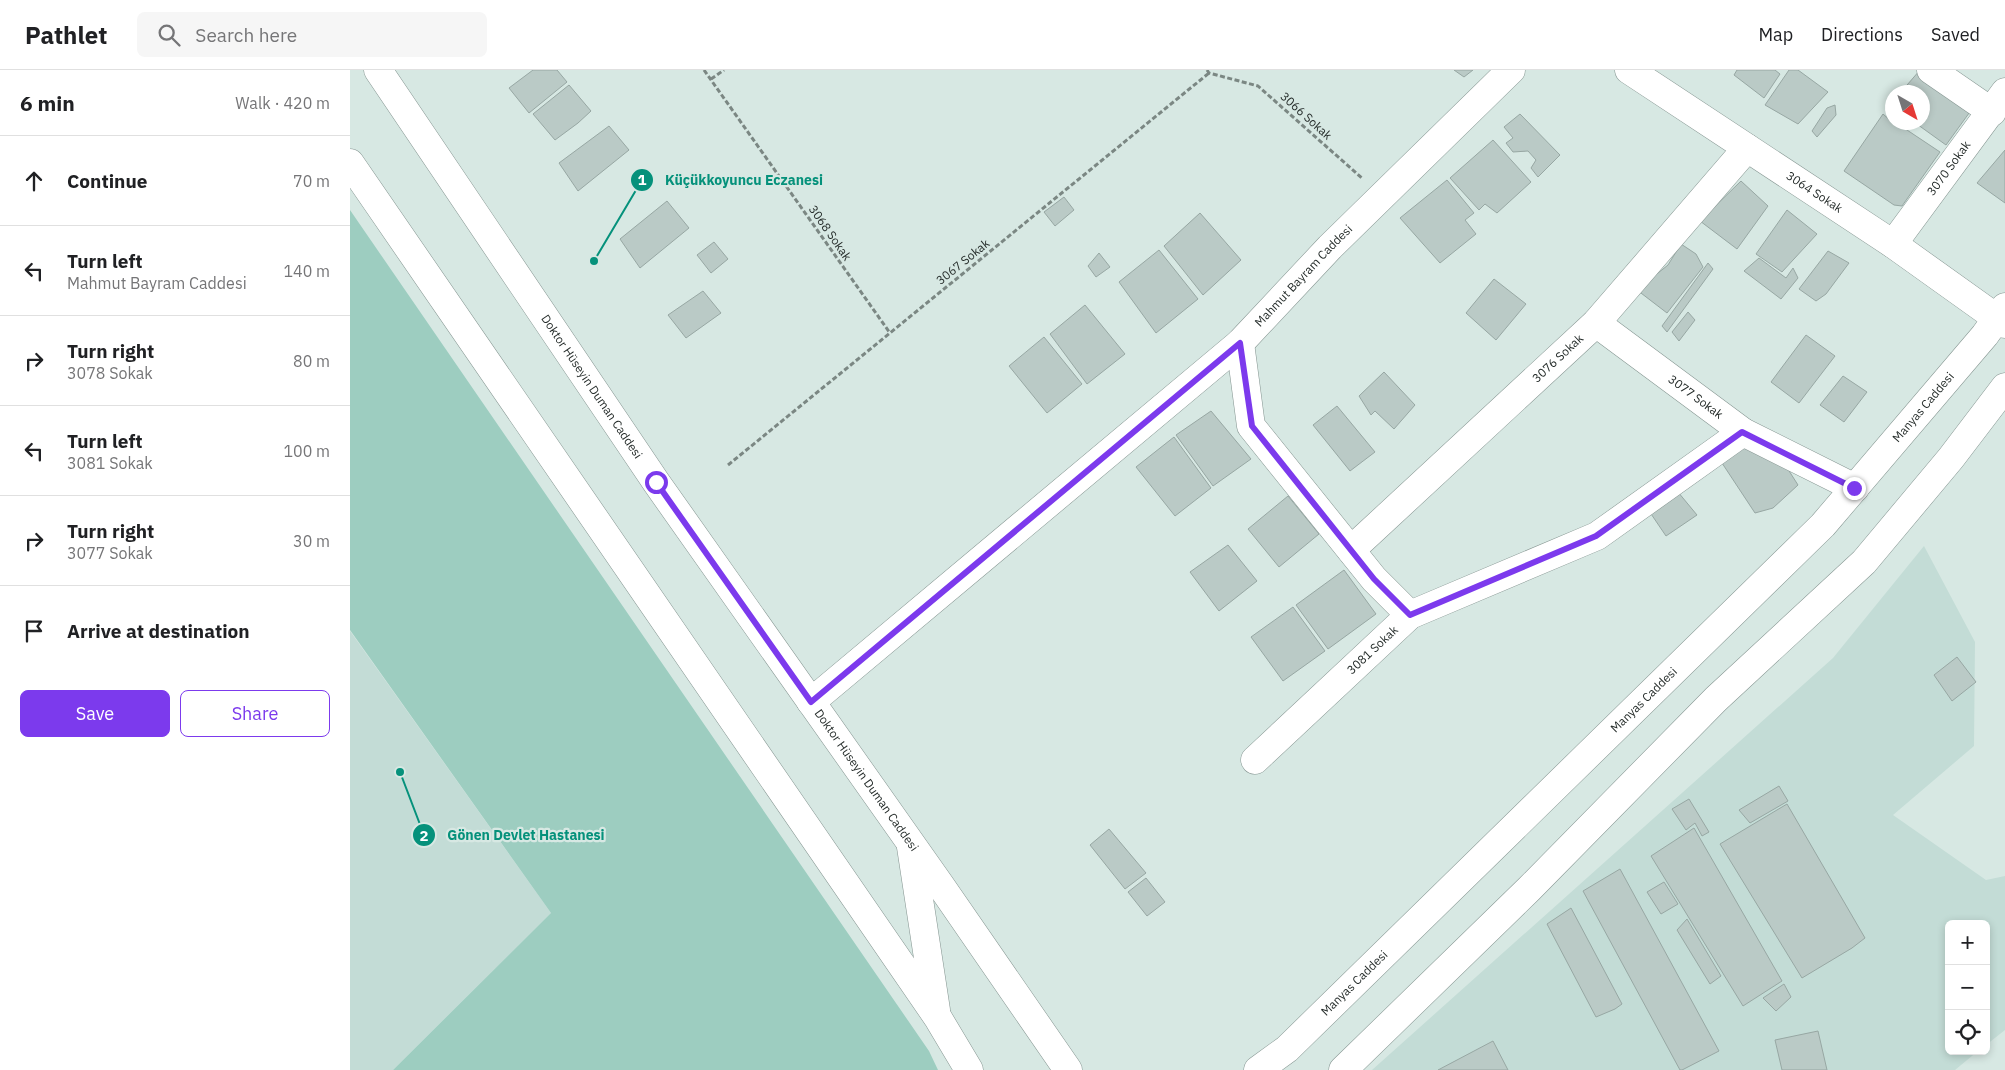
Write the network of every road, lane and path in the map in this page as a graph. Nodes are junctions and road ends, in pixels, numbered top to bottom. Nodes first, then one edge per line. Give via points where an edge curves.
1 (378, 70) edge
2 (704, 70) edge
3 (724, 70) edge
4 (1511, 70) edge
5 (1629, 70) edge
6 (1931, 70) edge
7 (1208, 72) edge
8 (711, 79) junction
9 (1998, 102) edge
10 (1747, 148) junction
11 (350, 163) edge
12 (1382, 196) junction
13 (1893, 244) junction
14 (2002, 316) edge
15 (1596, 324) junction
16 (890, 333) junction
17 (1240, 343) junction
18 (2005, 387) edge
19 (1742, 432) junction
20 (728, 465) dead end
21 (1854, 488) junction
22 (1351, 550) junction
23 (1410, 615) junction
24 (811, 702) junction
25 (1255, 760) dead end
26 (910, 841) junction
27 (938, 1018) junction
28 (969, 1070) edge
29 (1068, 1070) edge
30 (1258, 1070) edge
31 (1343, 1070) edge

1 - 24 main road, Doktor Hüseyin Duman Caddesi via 656,482
2 - 8 path, 3068 Sokak
3 - 8 path
4 - 12 main road, Mahmut Bayram Caddesi
5 - 10 main road, 3064 Sokak
6 - 9 main road
7 - 12 path, 3066 Sokak via 1258,86
7 - 16 path, 3067 Sokak
8 - 16 path, 3068 Sokak
9 - 13 main road, 3070 Sokak
10 - 13 main road, 3064 Sokak
10 - 15 main road, 3076 Sokak
11 - 27 main road
12 - 17 main road, Mahmut Bayram Caddesi
13 - 14 main road, 3064 Sokak
14 - 21 main road, Manyas Caddesi
15 - 19 main road, 3077 Sokak
15 - 22 main road, 3076 Sokak
16 - 20 path, 3067 Sokak
17 - 22 main road via 1252,426
17 - 24 main road, Mahmut Bayram Caddesi
18 - 31 main road via 1864,562 1716,699 1529,889
19 - 21 main road, 3077 Sokak
19 - 23 main road, 3081 Sokak via 1596,536
21 - 30 main road, Manyas Caddesi via 1823,525 1294,1042
22 - 23 main road
23 - 25 main road, 3081 Sokak
24 - 26 main road, Doktor Hüseyin Duman Caddesi
26 - 27 main road
26 - 29 main road, Doktor Hüseyin Duman Caddesi
27 - 28 main road

